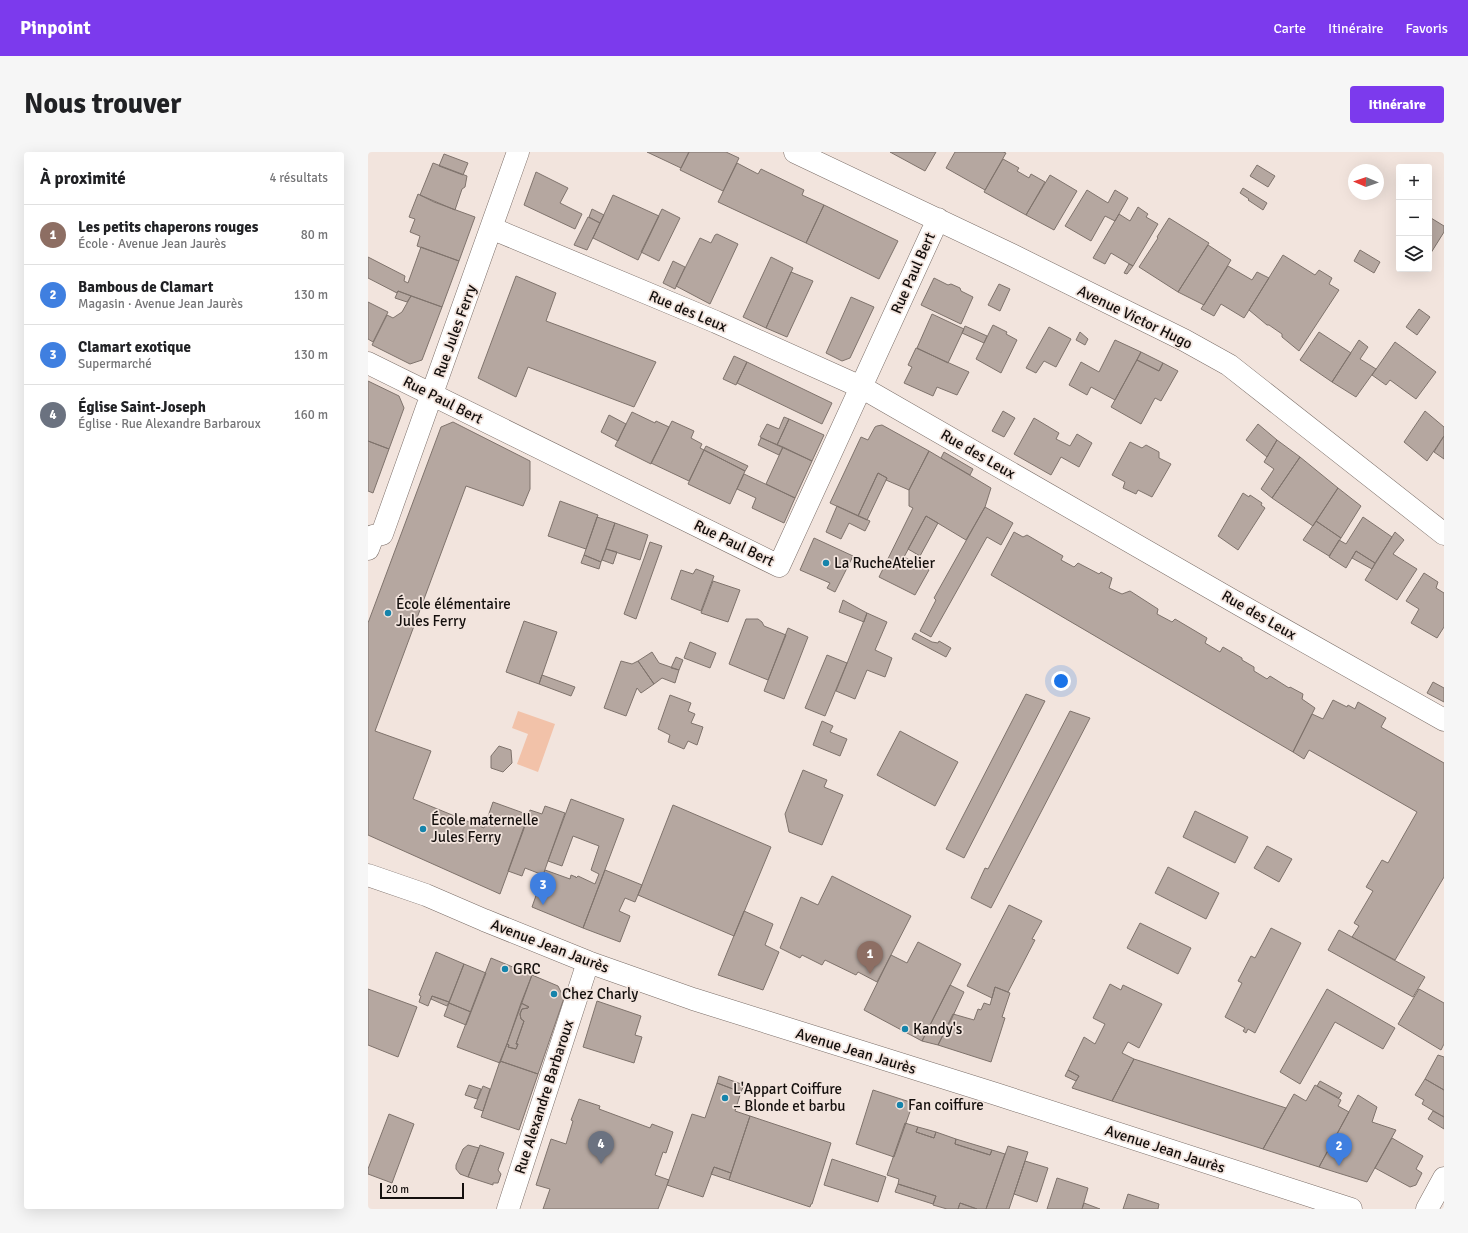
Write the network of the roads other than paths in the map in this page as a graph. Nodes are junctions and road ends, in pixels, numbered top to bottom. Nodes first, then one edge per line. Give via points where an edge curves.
1 (518, 152) edge
2 (795, 152) edge
3 (938, 219) junction
4 (491, 228) junction
5 (368, 363) edge
6 (861, 387) junction
7 (432, 394) junction
8 (1444, 534) edge
9 (368, 549) edge
10 (1444, 720) edge
11 (368, 875) edge
12 (588, 962) junction
13 (1444, 1178) edge
14 (508, 1209) edge
15 (1351, 1209) edge
16 (1427, 1209) edge

1 - 4 street, Rue Jules Ferry
2 - 3 street, Avenue Victor Hugo
3 - 6 street, Rue Paul Bert
3 - 8 street, Avenue Victor Hugo via 1184,340 1229,365
4 - 6 street, Rue des Leux via 716,322
4 - 7 street, Rue Jules Ferry
5 - 7 street, Rue Paul Bert
6 - 7 street, Rue Paul Bert via 779,566
6 - 10 street, Rue des Leux
7 - 9 street, Rue Jules Ferry via 382,534 373,536
11 - 12 street, Avenue Jean Jaurès via 426,895
12 - 14 street, Rue Alexandre Barbaroux
12 - 15 street, Avenue Jean Jaurès via 701,1002
13 - 16 street

